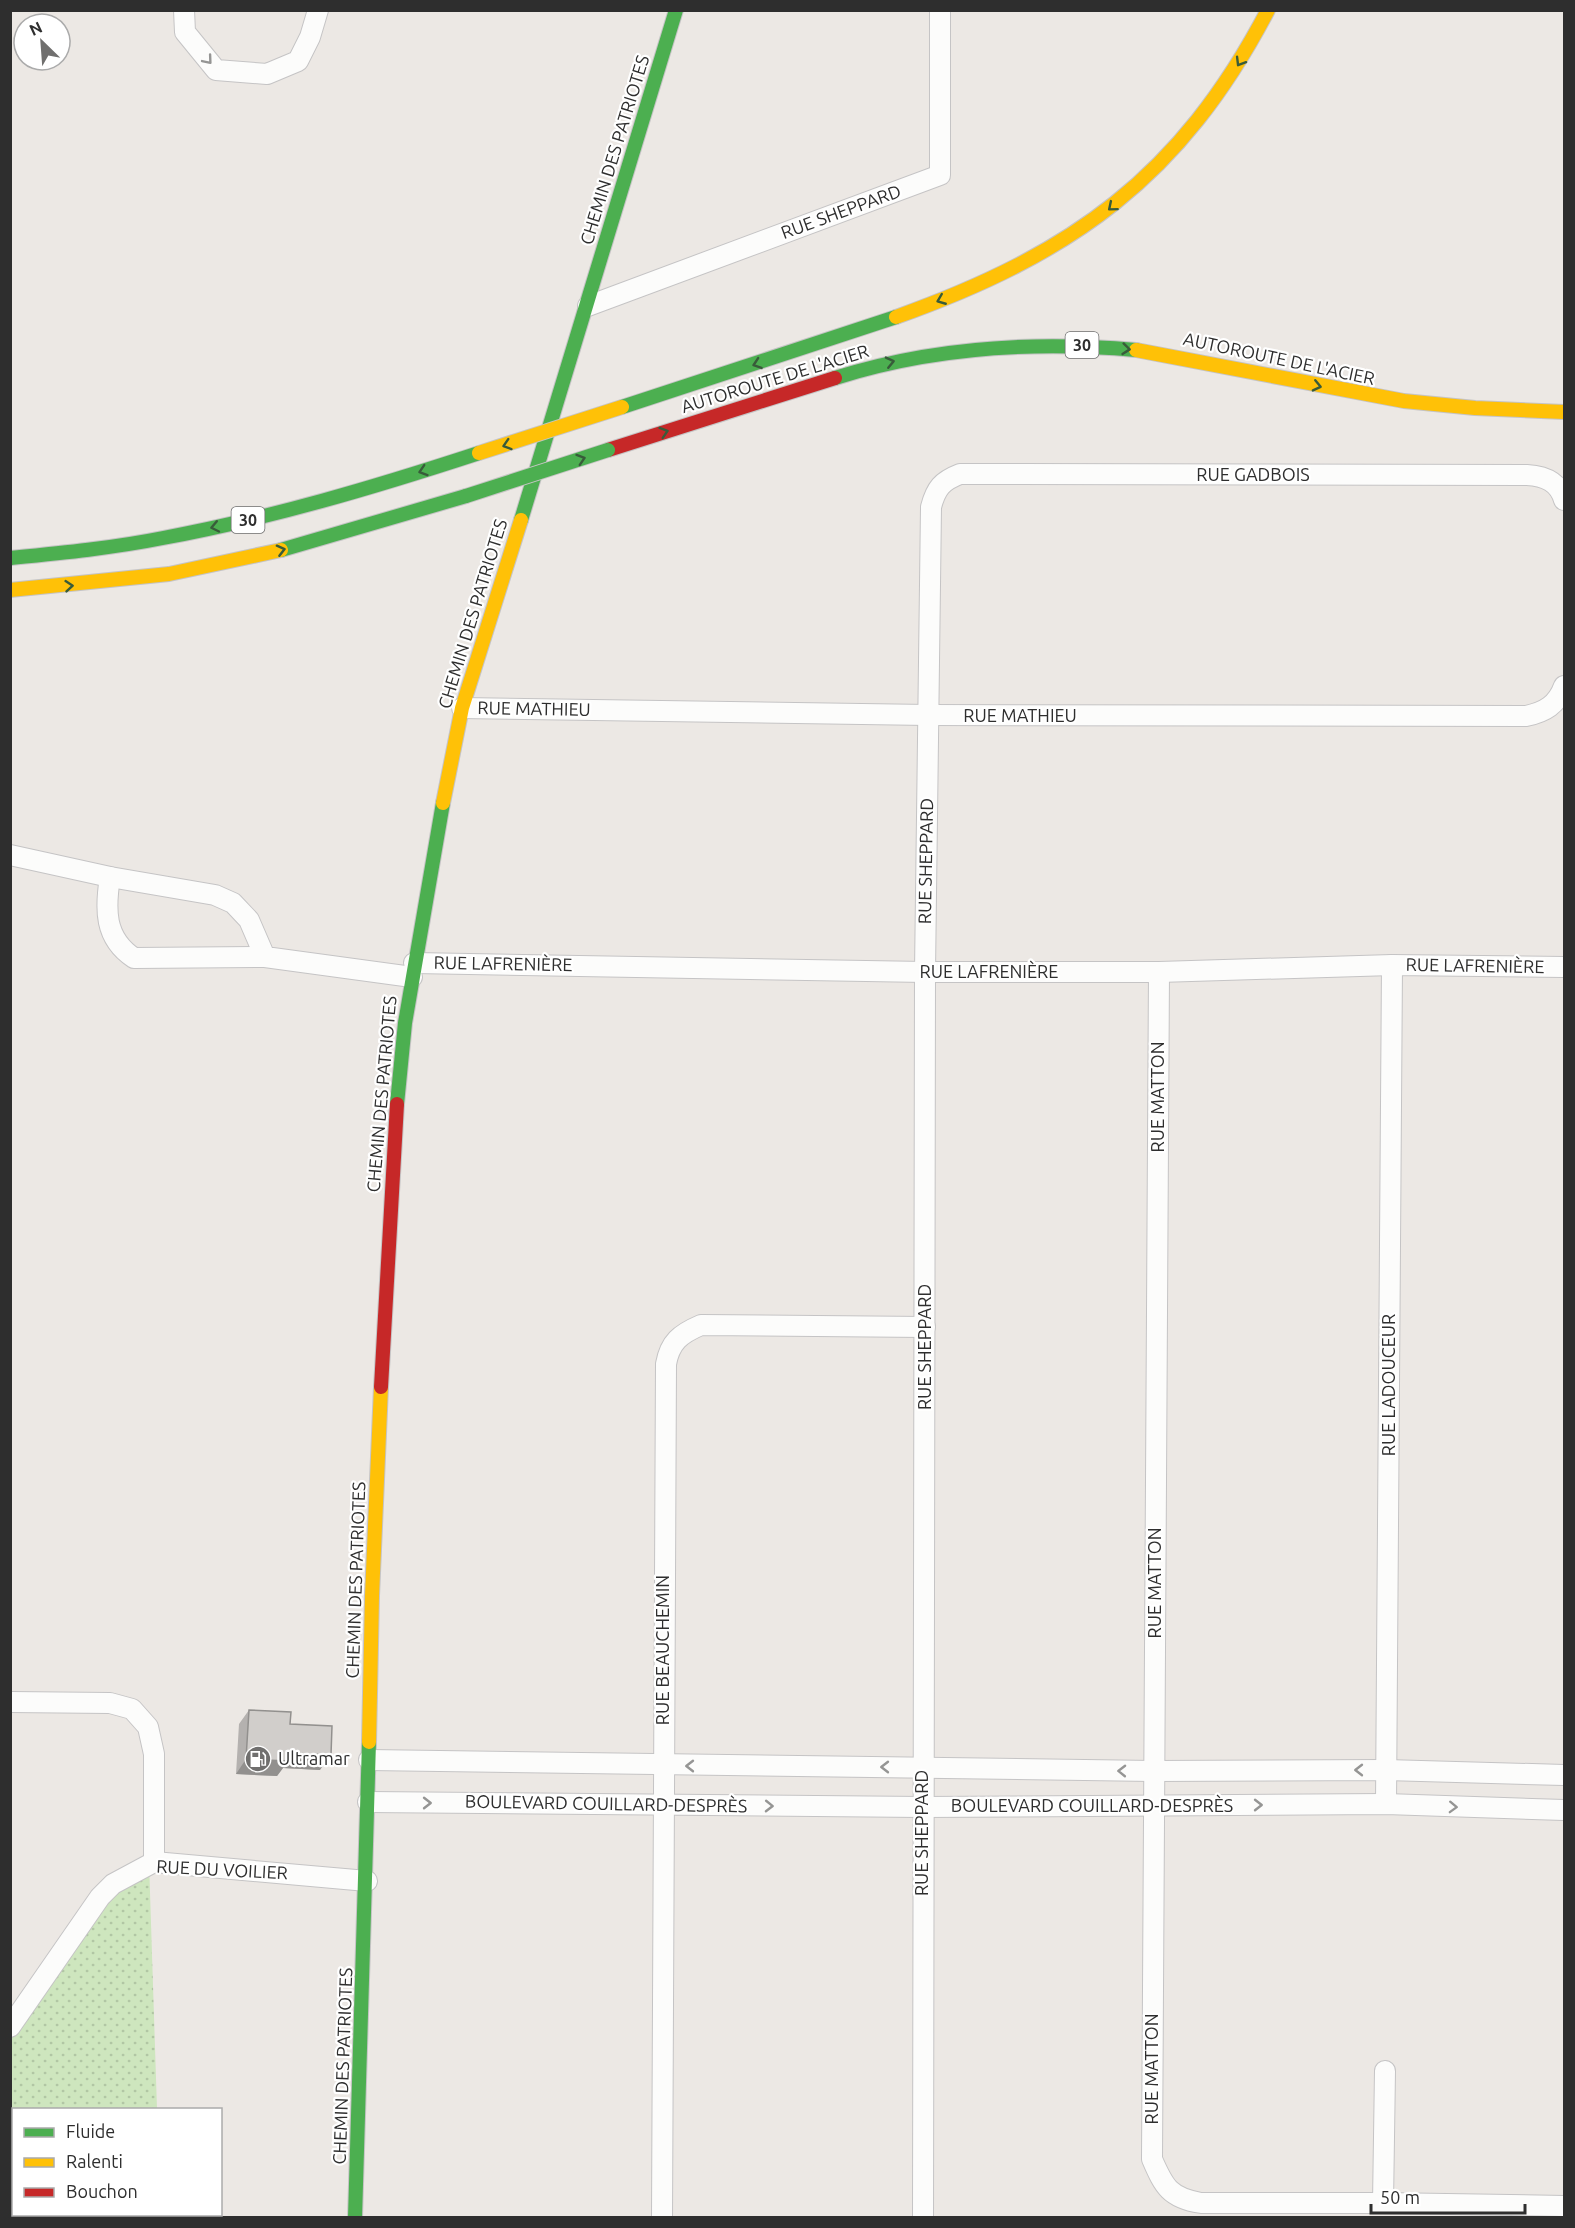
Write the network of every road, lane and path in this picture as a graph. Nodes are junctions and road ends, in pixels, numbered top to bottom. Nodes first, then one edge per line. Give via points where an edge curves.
1 (184, 10) edge
2 (318, 10) edge
3 (676, 10) edge
4 (940, 10) edge
5 (1268, 10) edge
6 (588, 306) junction
7 (1564, 412) edge
8 (944, 481) joint
9 (1562, 494) edge
10 (10, 558) edge
11 (10, 590) edge
12 (1564, 686) edge
13 (462, 708) junction
14 (928, 715) junction
15 (10, 855) edge
16 (110, 877) junction
17 (266, 957) junction
18 (1392, 965) junction
19 (1564, 967) edge
20 (413, 970) junction
21 (925, 972) junction
22 (1159, 972) junction
23 (925, 1327) junction
24 (10, 1702) edge
25 (369, 1760) junction
26 (663, 1766) junction
27 (923, 1768) junction
28 (1386, 1770) junction
29 (1153, 1771) junction
30 (1564, 1775) edge
31 (368, 1802) junction
32 (1386, 1804) junction
33 (662, 1805) junction
34 (1153, 1806) junction
35 (922, 1808) junction
36 (1564, 1810) edge
37 (154, 1862) junction
38 (368, 1881) junction
39 (10, 2027) edge
40 (1385, 2071) dead end
41 (1383, 2202) junction
42 (1564, 2206) edge
43 (355, 2217) edge
44 (662, 2217) edge
45 (923, 2217) edge

1 -> 2 street via 185,32 216,70 267,74 298,61
3 - 6 main road, CHEMIN DES PATRIOTES
4 - 6 street, RUE SHEPPARD via 939,175
5 -> 10 main road, AUTOROUTE DE L'ACIER / 30, bridge via 1238,67 1185,138 1099,218 1050,250 963,291 887,320 364,489 244,521 134,543
6 - 13 main road, CHEMIN DES PATRIOTES
11 -> 7 main road, AUTOROUTE DE L'ACIER / 30, bridge via 192,570 334,536 870,367 939,353 1081,345 1144,351 1386,399
8 - 9 street, RUE GADBOIS via 960,474 1527,475 1540,476
8 - 14 street, RUE SHEPPARD via 935,492 931,507
12 - 14 street, RUE MATHIEU via 1554,704 1526,716
13 - 14 street, RUE MATHIEU
13 - 20 main road, CHEMIN DES PATRIOTES
14 - 21 street, RUE SHEPPARD
15 - 16 street
16 - 17 street via 215,895 233,903 249,920
16 - 17 street, RUE LAFRENIÈRE via 106,905 110,929 121,950 134,958
17 - 20 street, RUE LAFRENIÈRE
18 - 19 street, RUE LAFRENIÈRE
18 - 22 street, RUE LAFRENIÈRE
18 - 28 street, RUE LADOUCEUR
20 - 21 street, RUE LAFRENIÈRE
20 - 25 main road, CHEMIN DES PATRIOTES via 395,1120 384,1306
21 - 22 street, RUE LAFRENIÈRE
21 - 23 street, RUE SHEPPARD
22 - 29 street, RUE MATTON
23 - 26 street, RUE BEAUCHEMIN via 701,1325 683,1333 669,1347
23 - 27 street, RUE SHEPPARD
24 - 37 street via 110,1703 132,1709 148,1727 154,1754
25 - 26 street, BOULEVARD COUILLARD-DESPRÈS
25 - 31 main road, CHEMIN DES PATRIOTES
27 -> 26 street, BOULEVARD COUILLARD-DESPRÈS
26 - 33 street, RUE BEAUCHEMIN
29 -> 27 street, BOULEVARD COUILLARD-DESPRÈS
27 - 35 street, RUE SHEPPARD
28 -> 29 street, BOULEVARD COUILLARD-DESPRÈS
28 - 30 street, BOULEVARD COUILLARD-DESPRÈS
28 - 32 street, RUE LADOUCEUR
29 - 34 street, RUE MATTON
31 -> 33 street, BOULEVARD COUILLARD-DESPRÈS
31 - 38 main road, CHEMIN DES PATRIOTES
34 -> 32 street, BOULEVARD COUILLARD-DESPRÈS
32 -> 36 street, BOULEVARD COUILLARD-DESPRÈS
33 -> 35 street, BOULEVARD COUILLARD-DESPRÈS
33 - 44 street, RUE BEAUCHEMIN
34 - 35 street, BOULEVARD COUILLARD-DESPRÈS
34 - 41 street, RUE MATTON via 1152,2159 1167,2190 1184,2200 1201,2203
35 - 45 street, RUE SHEPPARD
37 - 38 street, RUE DU VOILIER
37 - 39 street, RUE DU VOILIER via 112,1884 100,1897
38 - 43 main road, CHEMIN DES PATRIOTES
40 - 41 street
41 - 42 street

